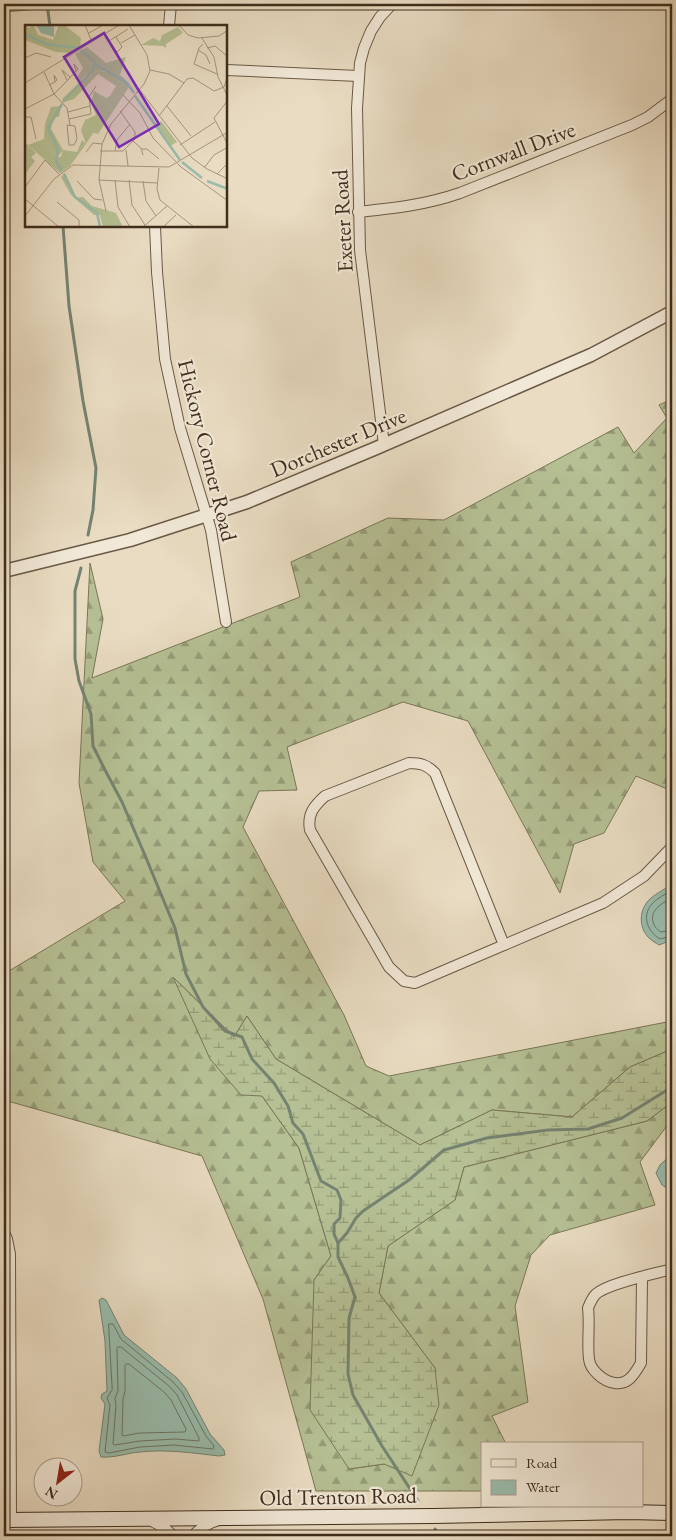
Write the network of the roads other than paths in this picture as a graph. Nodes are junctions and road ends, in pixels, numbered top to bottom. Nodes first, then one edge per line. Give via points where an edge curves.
1 (171, 4) edge
2 (392, 4) edge
3 (169, 25) edge
4 (228, 70) edge
5 (358, 76) junction
6 (672, 99) edge
7 (358, 212) junction
8 (155, 228) edge
9 (672, 312) edge
10 (384, 445) junction
11 (207, 516) junction
12 (4, 571) edge
13 (226, 622) dead end
14 (672, 847) edge
15 (504, 945) junction
16 (4, 1232) edge
17 (672, 1269) edge
18 (642, 1278) junction
19 (7, 1400) edge
20 (672, 1513) edge
21 (227, 1518) junction
22 (146, 1519) junction
23 (8, 1520) edge
24 (173, 1536) edge
25 (192, 1536) edge

1 - 3 street
2 - 5 street, Exeter Road via 371,31
4 - 5 street
5 - 7 street, Exeter Road
6 - 7 street, Cornwall Drive via 632,125 460,193 416,205
7 - 10 street, Exeter Road
8 - 11 street, Hickory Corner Road via 165,359 181,432
9 - 10 street, Dorchester Drive via 591,355
10 - 11 street, Dorchester Drive
11 - 12 street, Dorchester Drive via 130,540
11 - 13 street, Hickory Corner Road
14 - 15 street via 644,876 603,903
15 - 15 street via 415,983 404,982 389,967 310,830 309,822 316,805 325,796 409,763 428,766 436,773
16 - 19 street via 10,1254
17 - 18 street
18 - 18 street via 605,1288 590,1303 588,1361 601,1378 616,1384 630,1379 640,1363
19 - 23 street
20 - 21 main road, Old Trenton Road
21 - 22 main road, Old Trenton Road
21 - 25 street via 209,1523
22 - 23 main road, Old Trenton Road
22 - 24 street via 165,1528

